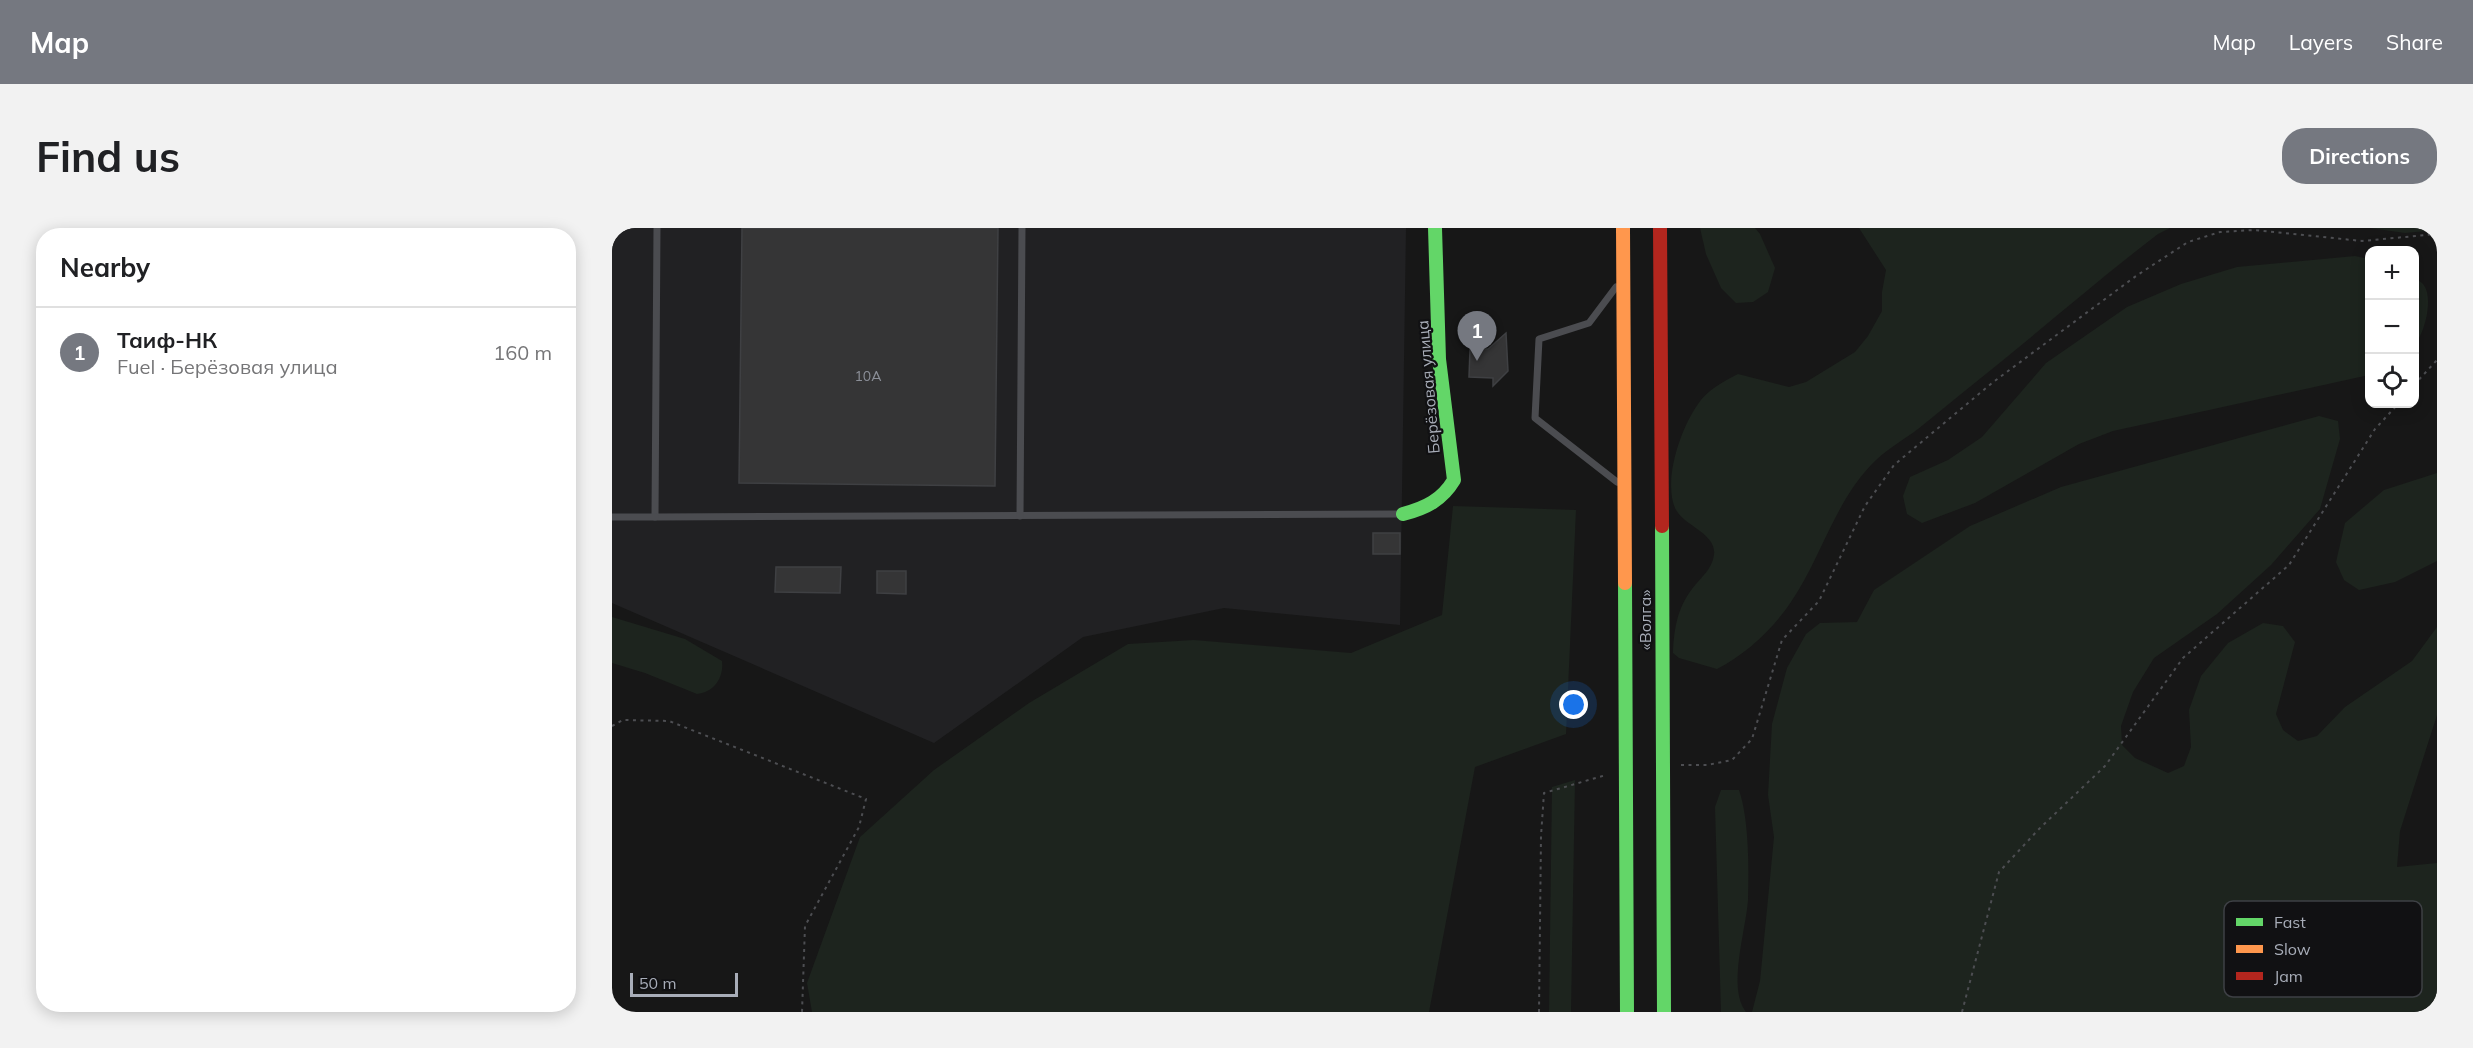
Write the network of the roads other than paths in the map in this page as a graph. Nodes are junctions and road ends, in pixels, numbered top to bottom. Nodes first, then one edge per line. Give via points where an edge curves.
1 (657, 228) edge
2 (1022, 228) edge
3 (1435, 228) edge
4 (1623, 228) edge
5 (1660, 228) edge
6 (1623, 278) junction
7 (1624, 488) junction
8 (1403, 514) joint
9 (1020, 516) junction
10 (612, 517) edge
11 (655, 517) junction
12 (1627, 1012) edge
13 (1664, 1012) edge

1 - 11 lane
2 - 9 lane
3 - 8 main road, Берёзовая улица via 1439,359 1454,480 1446,494 1425,509
4 - 6 main road, «Волга»
5 - 13 main road, «Волга»
6 - 7 main road, «Волга»
6 - 7 lane via 1589,323 1539,339 1535,418
7 - 12 main road, «Волга»
8 - 9 lane
9 - 11 lane
10 - 11 lane

